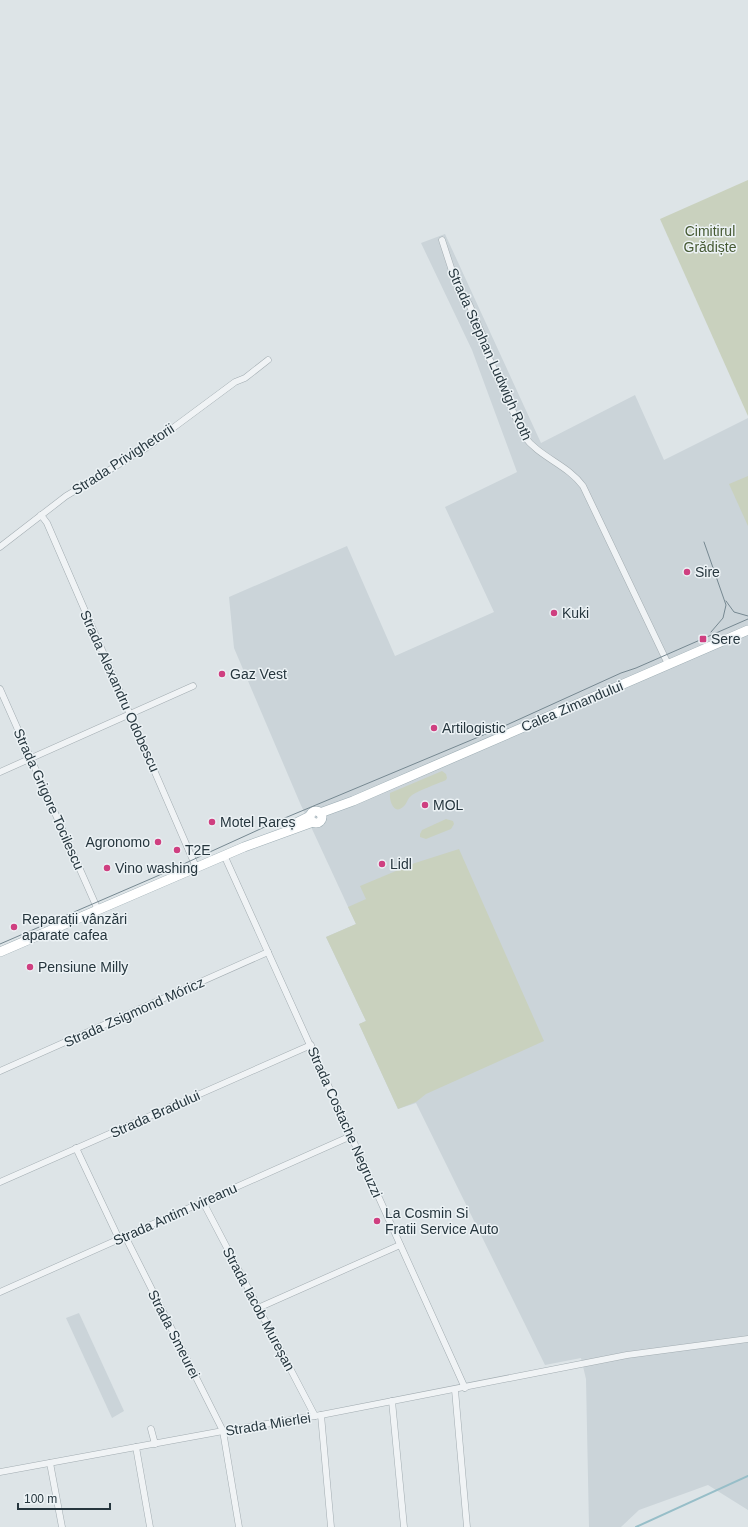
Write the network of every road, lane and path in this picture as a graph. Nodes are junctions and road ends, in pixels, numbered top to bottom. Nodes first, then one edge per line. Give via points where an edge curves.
1 (442, 240) dead end
2 (268, 360) dead end
3 (42, 516) junction
4 (0, 547) edge
5 (748, 630) edge
6 (668, 664) junction
7 (193, 686) dead end
8 (0, 688) edge
9 (131, 714) junction
10 (31, 758) junction
11 (0, 772) edge
12 (224, 855) junction
13 (196, 868) junction
14 (98, 910) junction
15 (0, 952) edge
16 (268, 952) junction
17 (311, 1045) junction
18 (0, 1071) edge
19 (351, 1136) junction
20 (76, 1148) junction
21 (0, 1182) edge
22 (203, 1202) junction
23 (122, 1238) junction
24 (400, 1245) junction
25 (0, 1292) edge
26 (258, 1308) junction
27 (748, 1339) edge
28 (465, 1388) junction
29 (455, 1390) junction
30 (392, 1402) junction
31 (318, 1415) junction
32 (151, 1429) dead end
33 (223, 1431) junction
34 (155, 1444) junction
35 (136, 1447) junction
36 (50, 1463) junction
37 (0, 1472) edge
38 (62, 1527) edge
39 (150, 1527) edge
40 (239, 1527) edge
41 (331, 1527) edge
42 (404, 1527) edge
43 (467, 1527) edge

1 - 6 street, Strada Stephan Ludwigh Roth via 454,277 469,304 489,358 524,436 530,445 573,475 583,486
2 - 3 street, Strada Privighetorii via 146,448 66,496
3 - 4 street, Strada Privighetorii
3 - 9 street, Strada Alexandru Odobescu
5 - 6 main road, Calea Zimandului
6 - 12 main road, Calea Zimandului via 321,815 314,812 312,819
7 - 9 street
8 - 10 street, Strada Grigore Tocilescu
9 - 10 street
9 - 13 street, Strada Alexandru Odobescu
10 - 11 street
10 - 14 street, Strada Grigore Tocilescu
12 - 13 main road, Calea Zimandului
12 - 16 street, Strada Costache Negruzzi
13 - 14 main road, Calea Zimandului
14 - 15 main road, Calea Zimandului
16 - 17 street, Strada Costache Negruzzi
16 - 18 street, Strada Zsigmond Móricz
17 - 19 street, Strada Costache Negruzzi
17 - 20 street, Strada Bradului
19 - 22 street, Strada Antim Ivireanu
19 - 24 street, Strada Costache Negruzzi
20 - 21 street, Strada Bradului
20 - 23 street, Strada Smeurei
22 - 23 street, Strada Antim Ivireanu
22 - 26 street, Strada Iacob Mureșan
23 - 25 street, Strada Antim Ivireanu
23 - 33 street, Strada Smeurei
24 - 26 street
24 - 28 street, Strada Costache Negruzzi
26 - 31 street, Strada Iacob Mureșan
27 - 28 street, Strada Mierlei via 627,1355
28 - 29 street, Strada Mierlei
29 - 30 street, Strada Mierlei
29 - 43 street
30 - 31 street, Strada Mierlei
30 - 42 street
31 - 33 street, Strada Mierlei
31 - 41 street, Strada Iacob Mureșan
32 - 34 street
33 - 34 street, Strada Mierlei
33 - 40 street, Strada Smeurei
34 - 35 street, Strada Mierlei
35 - 36 street, Strada Mierlei
35 - 39 street
36 - 37 street, Strada Mierlei
36 - 38 street

